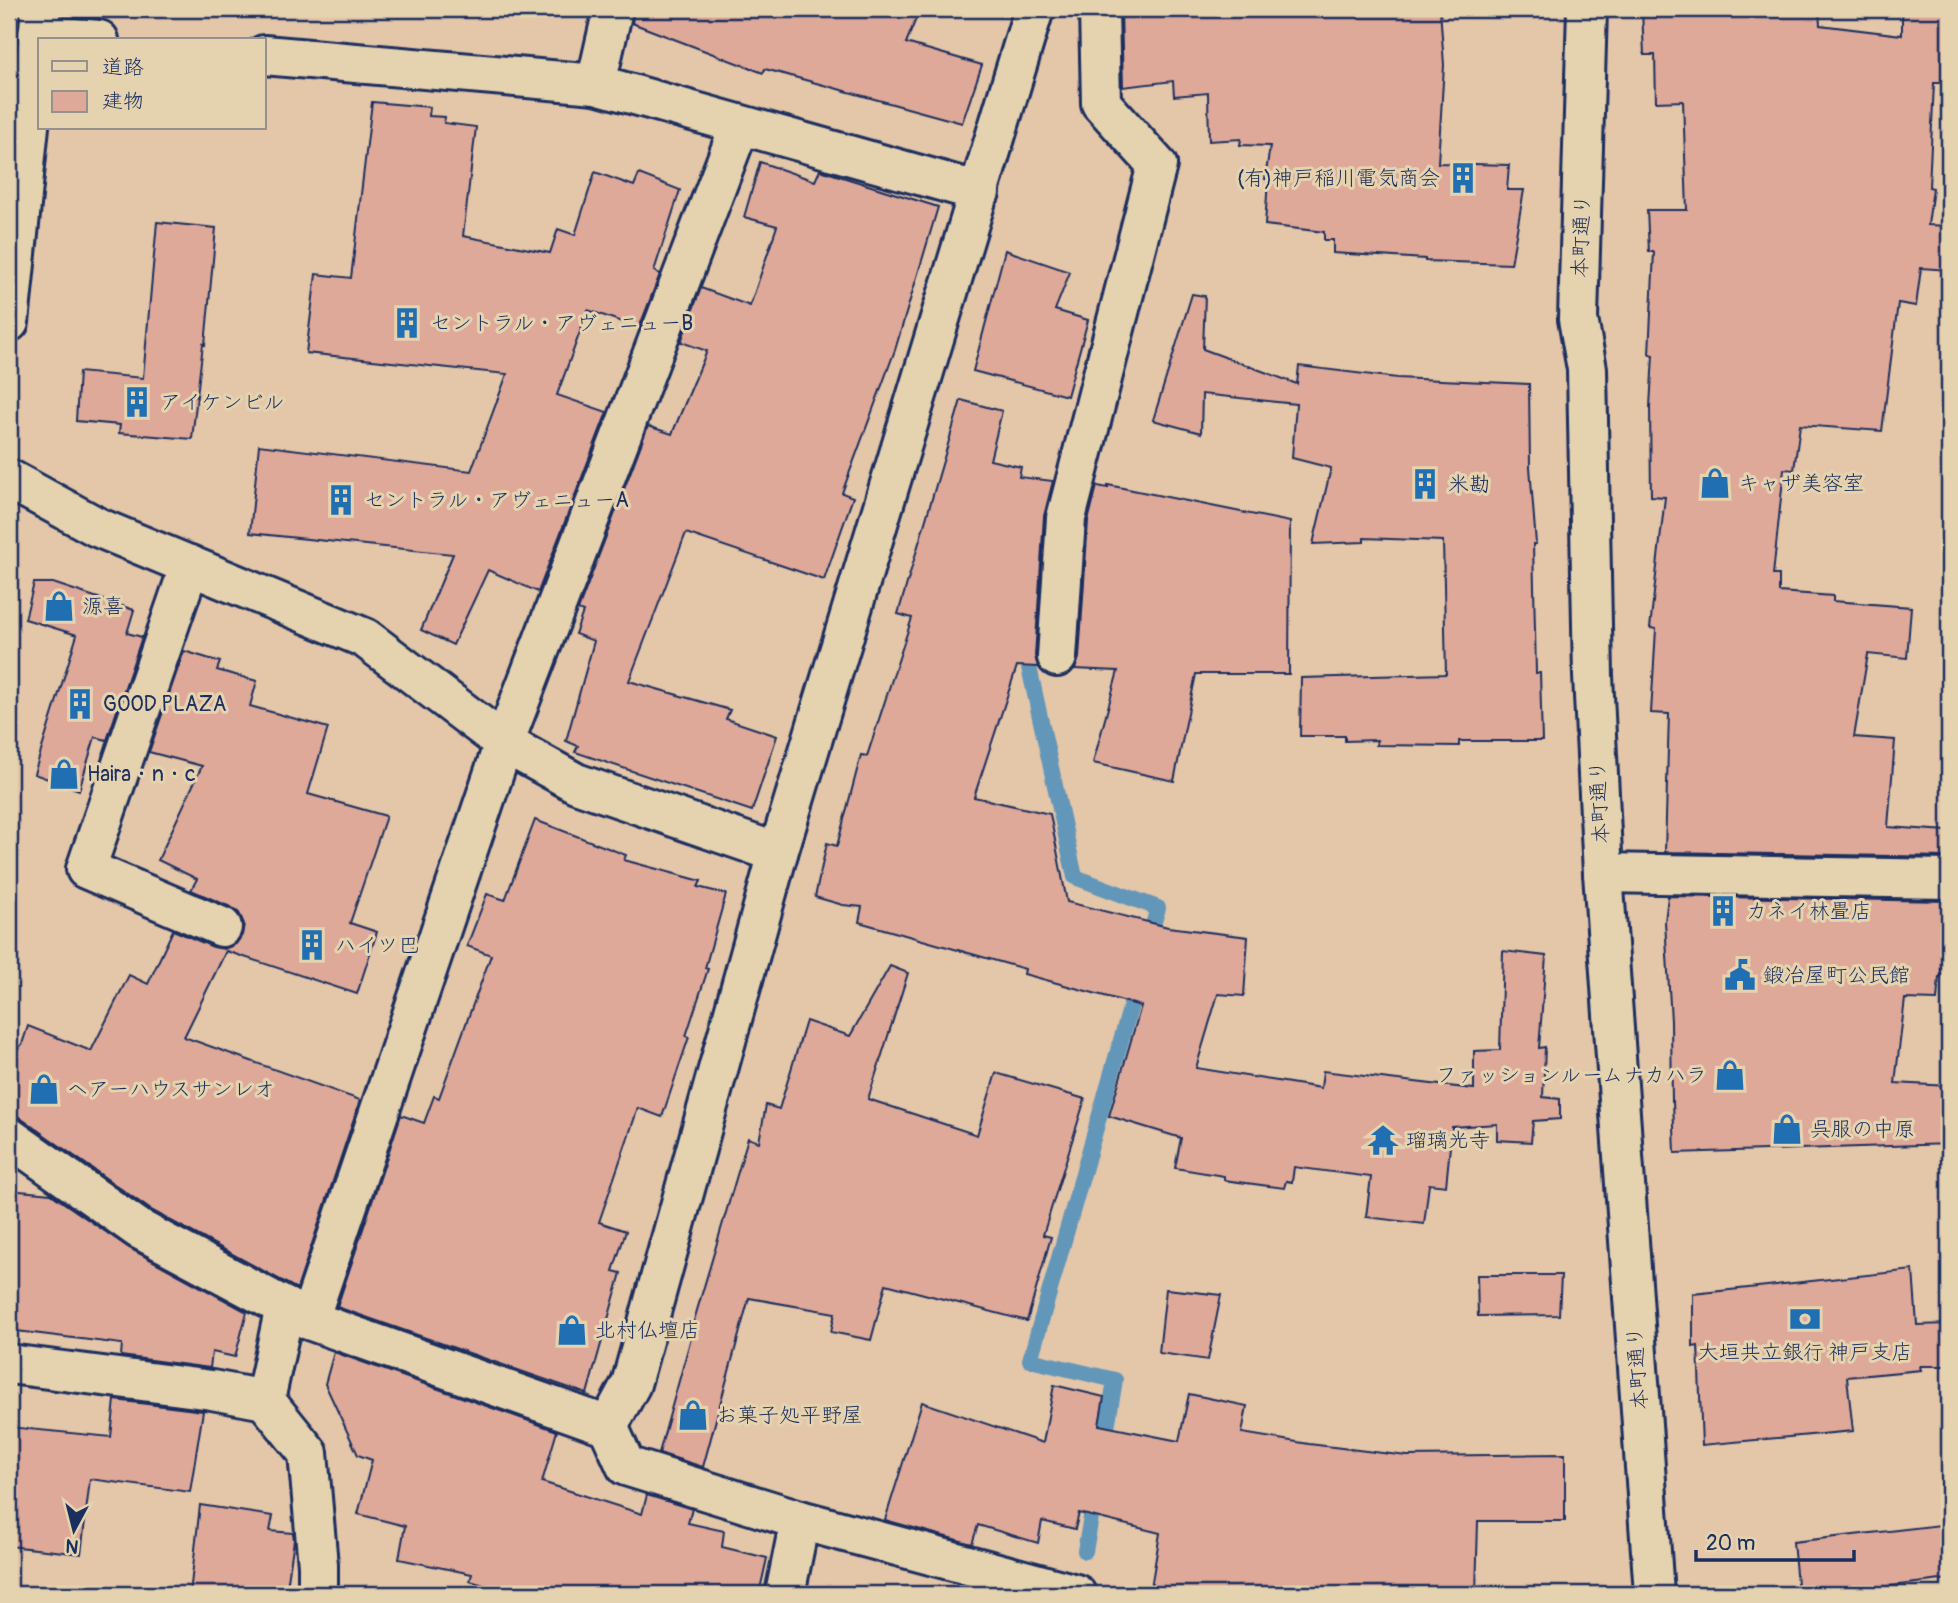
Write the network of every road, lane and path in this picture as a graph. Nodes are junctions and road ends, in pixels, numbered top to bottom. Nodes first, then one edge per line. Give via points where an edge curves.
1 (613, 9) edge
2 (1034, 9) edge
3 (1099, 9) edge
4 (1587, 9) edge
5 (40, 22) edge
6 (92, 38) edge
7 (38, 41) edge
8 (266, 55) edge
9 (596, 84) junction
10 (740, 124) junction
11 (980, 192) junction
12 (9, 321) edge
13 (9, 479) edge
14 (190, 565) junction
15 (1057, 657) dead end
16 (505, 743) junction
17 (778, 853) junction
18 (1603, 873) junction
19 (1949, 879) edge
20 (222, 927) dead end
21 (9, 1137) edge
22 (297, 1313) junction
23 (9, 1364) edge
24 (265, 1400) junction
25 (608, 1426) junction
26 (800, 1520) junction
27 (318, 1594) edge
28 (785, 1594) edge
29 (1076, 1594) edge
30 (1654, 1594) edge

1 - 9 street
2 - 11 street
3 - 15 street via 1101,103 1157,165 1066,518
4 - 18 street, 本町通り via 1578,319 1587,369 1593,676
5 - 6 street
7 - 12 street
8 - 9 street
9 - 10 street
10 - 11 street
10 - 16 street
11 - 17 street
13 - 14 street via 97,527
14 - 16 street via 365,638
14 - 20 street via 86,869
16 - 17 street via 576,783
16 - 22 street
17 - 25 street via 631,1384
18 - 19 street
18 - 30 street, 本町通り
21 - 22 street via 139,1229
22 - 24 street
22 - 25 street
23 - 24 street
24 - 27 street via 308,1453
25 - 26 street via 626,1466
26 - 28 street
26 - 29 street

